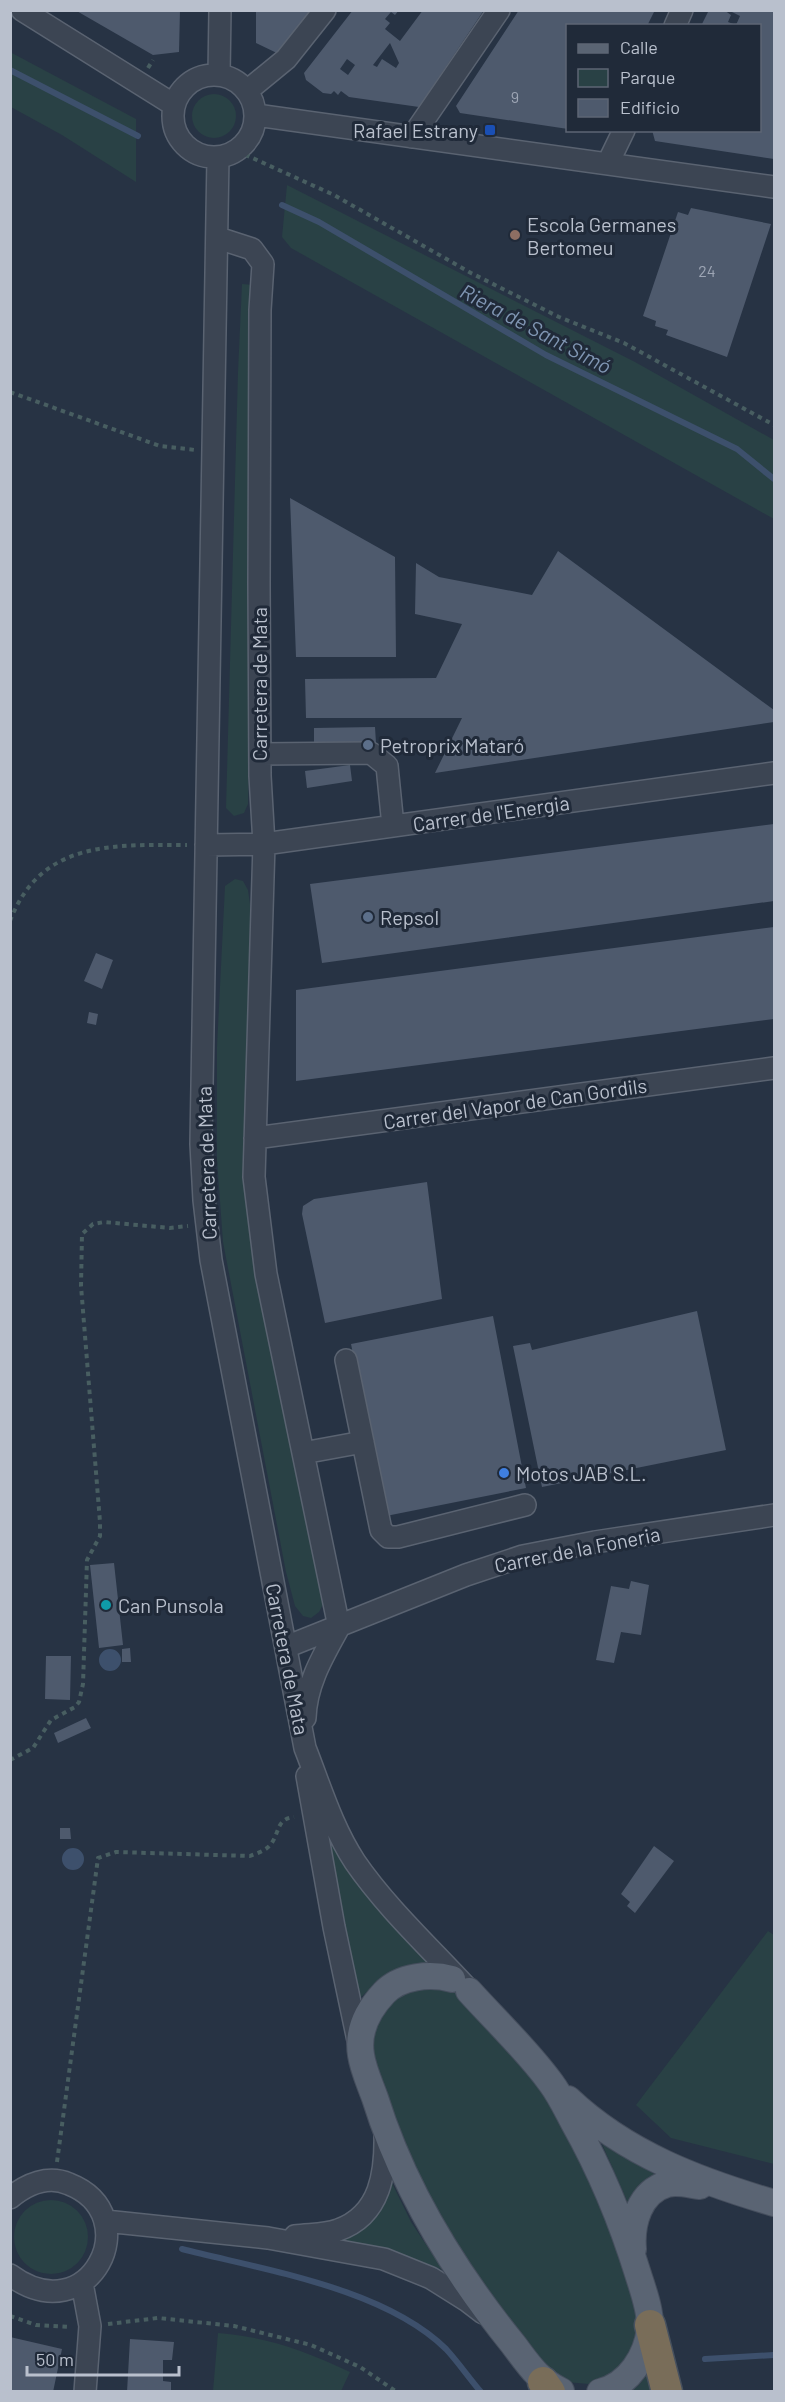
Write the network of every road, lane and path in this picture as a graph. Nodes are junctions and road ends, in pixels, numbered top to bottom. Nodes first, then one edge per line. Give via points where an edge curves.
1 (22, 10) edge
2 (220, 10) edge
3 (325, 10) edge
4 (499, 10) edge
5 (682, 10) edge
6 (676, 24) edge
7 (219, 75) junction
8 (247, 91) junction
9 (174, 105) junction
10 (256, 115) junction
11 (623, 132) edge
12 (412, 137) junction
13 (227, 154) junction
14 (608, 164) junction
15 (774, 187) edge
16 (218, 238) junction
17 (10, 392) edge
18 (774, 425) edge
19 (214, 452) junction
20 (260, 754) junction
21 (774, 773) edge
22 (393, 826) junction
23 (264, 844) junction
24 (206, 845) junction
25 (10, 921) edge
26 (774, 1068) edge
27 (255, 1138) junction
28 (207, 1225) junction
29 (346, 1360) dead end
30 (363, 1442) junction
31 (303, 1454) junction
32 (525, 1505) dead end
33 (774, 1515) edge
34 (339, 1627) junction
35 (286, 1647) junction
36 (305, 1748) junction
37 (10, 1760) edge
38 (312, 1815) junction
39 (461, 1985) junction
40 (361, 2055) junction
41 (551, 2084) junction
42 (385, 2130) junction
43 (54, 2181) junction
44 (727, 2189) junction
45 (10, 2198) edge
46 (774, 2203) edge
47 (105, 2221) junction
48 (268, 2238) junction
49 (633, 2259) junction
50 (10, 2275) edge
51 (82, 2283) junction
52 (10, 2316) edge
53 (495, 2323) junction
54 (650, 2325) junction
55 (90, 2326) junction
56 (551, 2388) edge
57 (85, 2391) edge
58 (397, 2391) edge
59 (600, 2391) edge
60 (667, 2391) edge

1 - 9 street
2 - 7 street
3 - 8 street via 286,59
4 - 12 street
5 - 6 street
7 - 8 street via 234,80
7 - 9 street via 193,81 184,87
8 - 10 street
9 - 13 street via 173,122 179,139 193,152
10 - 12 street
10 - 13 street via 247,142
11 - 14 street
12 - 14 street
13 - 16 street, Carretera de Mata
13 - 18 path via 334,195 471,273 559,317 624,343
14 - 15 street
16 - 19 street, Carretera de Mata
16 - 20 street, Carretera de Mata via 252,249 263,264
17 - 19 path via 160,446
19 - 24 street, Carretera de Mata
20 - 22 street via 371,753 387,766
20 - 23 street, Carretera de Mata
21 - 22 street, Carrer de l'Energia
22 - 23 street, Carrer de l'Energia
23 - 24 street, Carrer de l'Energia
23 - 27 street, Carretera de Mata
24 - 25 path via 111,848 70,855 41,872 24,892
24 - 28 street, Carretera de Mata via 201,1144
26 - 27 street, Carrer del Vapor de Can Gordils
27 - 31 street, Carretera de Mata via 254,1177 266,1274
28 - 35 street, Carretera de Mata
28 - 37 path via 170,1227 104,1222 93,1224 82,1234 81,1286 100,1522 100,1536 87,1560 83,1684 75,1707 51,1720 33,1748
29 - 30 street
30 - 31 street
30 - 32 street via 381,1530 388,1537
31 - 34 street, Carretera de Mata
33 - 34 street, Carrer de la Foneria via 523,1556
34 - 35 street, Carrer de la Foneria
34 - 36 street, Carretera de Mata via 320,1661 306,1699
35 - 36 street, Carretera de Mata
36 - 38 street
36 - 39 street via 354,1860
38 - 40 street
38 - 43 path via 281,1821 271,1845 250,1856 116,1852 98,1858
39 - 40 main road via 441,1976 413,1978 389,1988 371,2007 365,2021
39 - 41 main road
40 - 42 main road
41 - 44 main road via 615,2138 654,2160
41 - 49 main road via 606,2186
42 - 48 street via 383,2177 369,2208 340,2230
42 - 53 main road via 405,2178 431,2224
43 - 45 street via 42,2180 23,2187
43 - 47 street via 81,2188 96,2202
44 - 46 main road
44 - 49 main road via 680,2183 657,2188 648,2195 636,2217
47 - 48 street
47 - 51 street via 104,2255
48 - 53 street via 384,2259 431,2278
49 - 54 main road
50 - 51 street via 44,2292
51 - 55 street
52 - 55 path via 36,2325
53 - 56 main road
54 - 59 main road via 639,2362 620,2382
54 - 60 highway
55 - 57 street
55 - 58 path via 158,2318 234,2326 311,2345 360,2367

